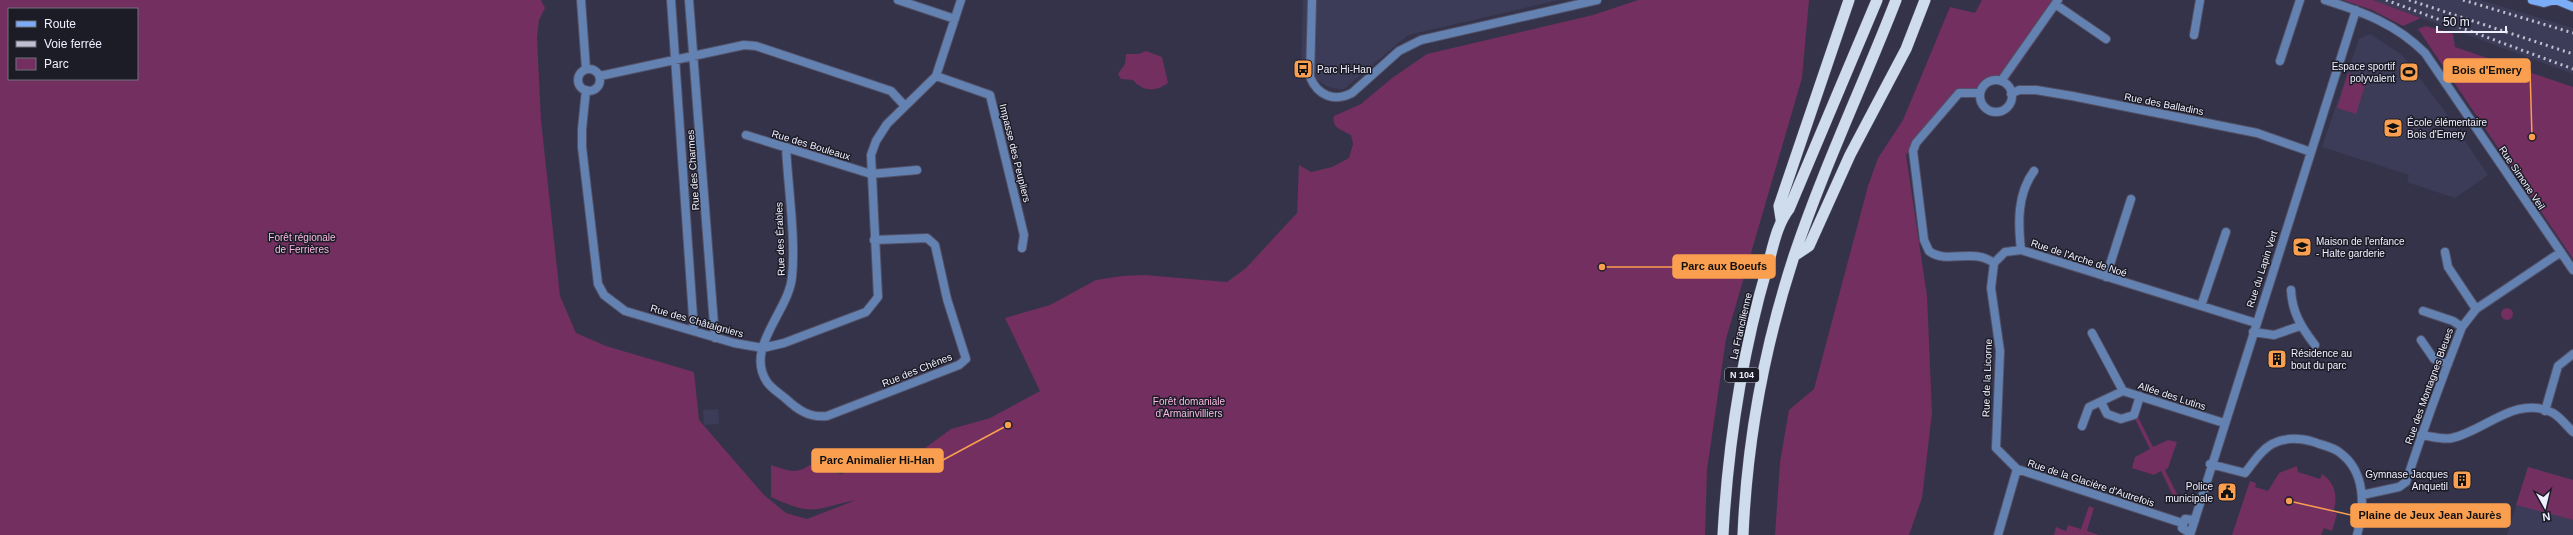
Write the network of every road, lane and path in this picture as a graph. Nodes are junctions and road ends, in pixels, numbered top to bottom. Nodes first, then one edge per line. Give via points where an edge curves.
1 (581, 0) edge
2 (671, 0) edge
3 (689, 0) edge
4 (898, 0) edge
5 (961, 0) edge
6 (1312, 0) edge
7 (1597, 0) edge
8 (1849, 0) edge
9 (1877, 0) edge
10 (1896, 0) edge
11 (1925, 0) edge
12 (2200, 0) edge
13 (2300, 0) edge
14 (2325, 0) edge
15 (2532, 0) edge
16 (2555, 0) edge
17 (2056, 2) edge
18 (2573, 7) edge
19 (2356, 10) junction
20 (955, 19) junction
21 (2194, 35) dead end
22 (2106, 39) dead end
23 (694, 55) junction
24 (675, 59) junction
25 (2280, 61) dead end
26 (586, 69) junction
27 (600, 76) junction
28 (936, 76) junction
29 (2001, 81) junction
30 (586, 90) junction
31 (1980, 93) junction
32 (2011, 94) junction
33 (904, 105) junction
34 (746, 135) dead end
35 (786, 147) junction
36 (2311, 152) junction
37 (917, 170) dead end
38 (2034, 171) dead end
39 (870, 174) junction
40 (2132, 199) dead end
41 (1781, 220) junction
42 (2226, 232) dead end
43 (874, 240) junction
44 (1022, 248) dead end
45 (2020, 250) junction
46 (2445, 252) dead end
47 (2561, 252) junction
48 (1794, 256) junction
49 (1994, 262) junction
50 (2573, 270) edge
51 (2106, 277) junction
52 (2291, 290) dead end
53 (2201, 306) junction
54 (2476, 309) junction
55 (2423, 311) dead end
56 (2256, 323) junction
57 (2300, 326) junction
58 (2462, 327) junction
59 (694, 331) junction
60 (2253, 332) junction
61 (2092, 333) dead end
62 (714, 338) junction
63 (2422, 340) dead end
64 (2315, 345) dead end
65 (763, 348) junction
66 (2573, 354) edge
67 (2448, 364) junction
68 (2123, 391) junction
69 (2140, 396) junction
70 (2101, 402) junction
71 (2546, 411) junction
72 (2224, 423) junction
73 (2082, 426) dead end
74 (2573, 432) edge
75 (2421, 435) junction
76 (2210, 464) junction
77 (2017, 469) junction
78 (2362, 495) junction
79 (2194, 520) junction
80 (2182, 523) junction
81 (2190, 534) edge
82 (1723, 535) edge
83 (1743, 535) edge
84 (1998, 535) edge
85 (2357, 535) edge

1 - 26 street
2 - 24 street, Rue des Charmes
3 - 23 street, Rue des Charmes
4 - 20 street
5 - 20 street, Rue des Châtaigniers
6 - 7 street via 1310,77 1314,87 1322,94 1333,98 1352,93 1399,51 1421,40
8 - 41 highway via 1779,206
9 - 41 highway, La Francilienne / N 104 via 1789,209
10 - 48 highway, N 104 via 1835,147
11 - 48 highway via 1906,49 1850,155 1809,246
12 - 21 street
13 - 25 street
14 - 19 street, Rue Simone Veil
15 - 16 main road via 2544,3
16 - 18 main road
17 - 22 street
17 - 29 street
19 - 36 street, Rue du Lapin Vert
19 - 47 street, Rue Simone Veil via 2403,32 2425,53
20 - 28 street, Rue des Châtaigniers
23 - 24 street
23 - 33 street via 744,45 756,46 891,92
23 - 62 street, Rue des Charmes
24 - 27 street
24 - 59 street, Rue des Charmes
26 - 27 street via 596,71
26 - 30 street via 580,72 578,79 580,86
27 - 30 street via 597,87
28 - 33 street, Rue des Châtaigniers via 927,88
28 - 44 street, Impasse des Peupliers via 990,94 1024,234
29 - 31 street via 1989,82
29 - 32 street via 2007,85
30 - 59 street, Rue des Châtaigniers via 582,147 598,284 615,306 625,311
31 - 32 street via 1985,107 1995,111 2000,111 2009,104
31 - 49 street via 1959,93 1913,151 1926,247 1934,255 1978,255
32 - 36 street, Rue des Balladins via 2019,90 2036,90 2072,96 2257,133
33 - 39 street, Rue des Châtaigniers via 876,141 871,155
34 - 35 street, Rue des Bouleaux
35 - 39 street, Rue des Bouleaux
35 - 65 street, Rue des Érables via 792,279
36 - 56 street, Rue du Lapin Vert
37 - 39 street
38 - 45 street via 2029,178 2018,217
39 - 43 street, Rue des Châtaigniers
40 - 51 street
41 - 82 highway, La Francilienne / N 104 via 1762,284 1736,407
42 - 53 street
43 - 65 street, Rue des Châtaigniers via 878,297 866,312 784,343
43 - 65 street, Rue des Chênes via 932,240 947,299 965,352 966,359 962,363 819,417 800,412 768,382 761,371
45 - 49 street, Rue de l'Arche de Noé via 2005,252
45 - 51 street, Rue de l'Arche de Noé
46 - 54 street via 2448,267
47 - 50 street, Rue Simone Veil
47 - 54 street, Rue des Montagnes Bleues
48 - 83 highway, N 104 via 1775,325 1756,417
49 - 77 street, Rue de la Licorne via 1991,288 2000,351 1996,448
51 - 53 street, Rue de l'Arche de Noé
52 - 57 street via 2293,308
53 - 56 street, Rue de l'Arche de Noé
54 - 58 street, Rue des Montagnes Bleues
55 - 58 street via 2453,321
56 - 60 street, Rue du Lapin Vert
57 - 60 street via 2274,335
57 - 64 street
58 - 67 street, Rue des Montagnes Bleues
59 - 62 street, Rue des Châtaigniers
60 - 72 street, Rue du Lapin Vert
61 - 68 street
62 - 65 street, Rue des Châtaigniers
63 - 67 street via 2434,359
66 - 71 street via 2558,366
67 - 75 street, Rue des Montagnes Bleues
68 - 69 street, Allée des Lutins
68 - 70 street, Allée des Lutins
69 - 70 street via 2134,415 2121,419 2107,414
69 - 72 street, Allée des Lutins
70 - 73 street, Allée des Lutins via 2089,407
71 - 74 street via 2553,413
71 - 75 street via 2515,410 2450,438
72 - 76 street, Rue du Lapin Vert
75 - 78 street, Rue des Montagnes Bleues via 2406,482
76 - 78 street via 2246,473 2258,456 2272,444 2302,439 2338,451 2352,463
76 - 79 street, Rue du Lapin Vert
77 - 80 street, Rue de la Glacière d'Autrefois
77 - 84 street
78 - 85 street via 2363,515
79 - 80 street via 2185,519
79 - 81 street, Rue du Lapin Vert
80 - 81 street via 2182,528

